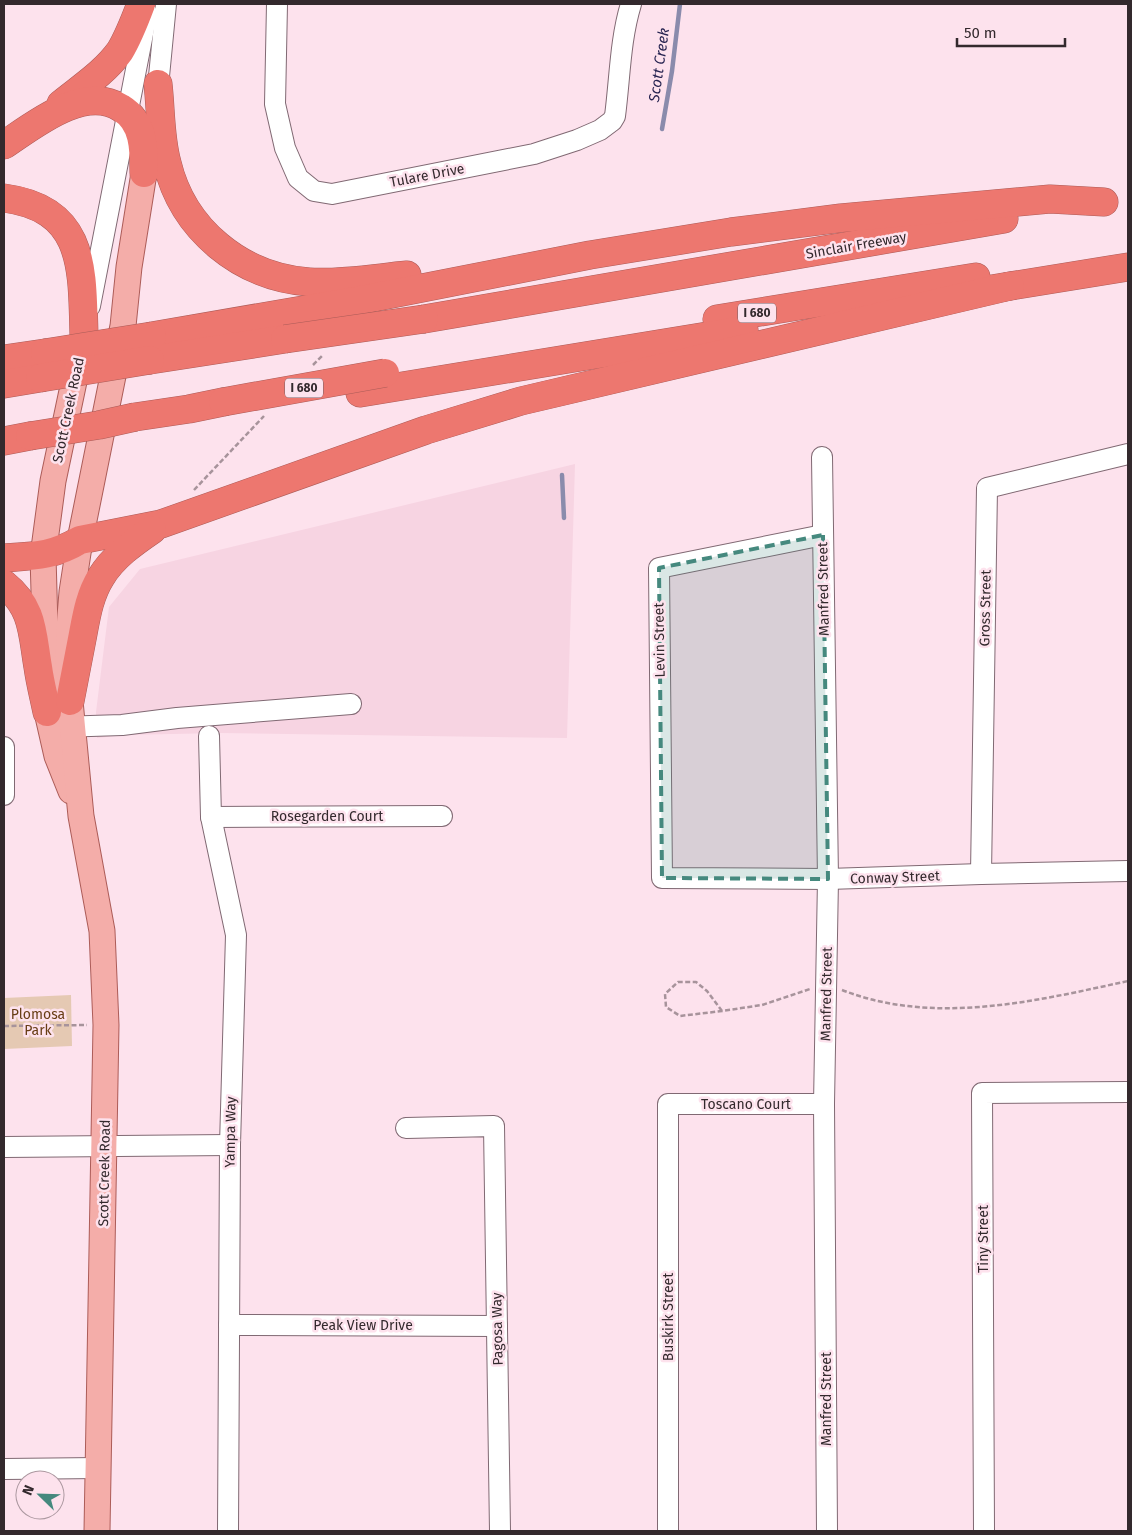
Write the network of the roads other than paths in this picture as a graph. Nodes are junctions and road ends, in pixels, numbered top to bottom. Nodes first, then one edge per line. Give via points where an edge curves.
1 (141, 4) edge
2 (149, 4) edge
3 (166, 4) edge
4 (278, 4) edge
5 (631, 4) edge
6 (158, 84) junction
7 (128, 112) junction
8 (34, 125) junction
9 (4, 145) edge
10 (144, 173) junction
11 (4, 198) edge
12 (1116, 200) edge
13 (1128, 251) edge
14 (590, 255) junction
15 (1128, 267) edge
16 (1010, 286) junction
17 (84, 335) junction
18 (151, 348) junction
19 (4, 359) edge
20 (42, 365) junction
21 (4, 384) edge
22 (220, 410) junction
23 (4, 441) edge
24 (21, 448) edge
25 (1128, 454) edge
26 (822, 457) dead end
27 (161, 524) junction
28 (822, 535) junction
29 (80, 540) junction
30 (42, 556) junction
31 (4, 558) edge
32 (4, 584) edge
33 (351, 704) dead end
34 (60, 717) junction
35 (209, 736) dead end
36 (4, 747) edge
37 (4, 795) edge
38 (442, 816) dead end
39 (211, 817) junction
40 (1128, 871) edge
41 (981, 874) junction
42 (662, 878) joint
43 (828, 880) junction
44 (1128, 1092) edge
45 (668, 1104) joint
46 (824, 1104) junction
47 (406, 1128) dead end
48 (230, 1145) junction
49 (105, 1146) junction
50 (4, 1147) edge
51 (229, 1325) junction
52 (497, 1326) junction
53 (98, 1468) junction
54 (4, 1469) edge
55 (97, 1531) edge
56 (228, 1531) edge
57 (500, 1531) edge
58 (668, 1531) edge
59 (826, 1531) edge
60 (984, 1531) edge

1 - 8 highway via 125,42 113,59
2 - 7 street, Scott Creek Road
3 - 6 street, Scott Creek Road
4 - 5 street, Tulare Drive via 275,104 285,148 298,178 314,191 332,194 534,154 600,130 615,116 621,53
6 - 10 street, Scott Creek Road
6 - 14 highway via 163,145 181,200 190,216 214,242 228,254 258,270 290,280 327,282
7 - 8 highway via 107,101 82,101
7 - 10 highway via 141,134
7 - 17 street, Scott Creek Road
8 - 9 highway
10 - 29 main road, Scott Creek Road via 123,326
11 - 17 highway via 48,212 67,232 80,262
12 - 14 highway via 1050,199 841,218
12 - 18 highway, Sinclair Freeway, bridge via 424,319 285,339
13 - 22 highway, I 680, bridge via 385,373
14 - 18 highway via 360,300
15 - 16 highway, I 680
16 - 22 highway, I 680 via 360,393
16 - 27 highway via 521,401 426,430
17 - 30 main road, Scott Creek Road via 53,481
18 - 20 highway, bridge
19 - 20 highway
20 - 21 highway
22 - 24 highway, I 680
23 - 24 highway, I 680
25 - 41 street, Gross Street via 987,488
26 - 28 street, Manfred Street
27 - 29 highway
27 - 34 highway via 111,562 92,592
28 - 42 street, Levin Street via 659,568
28 - 43 street, Manfred Street
29 - 30 highway
29 - 34 main road, Scott Creek Road
30 - 31 highway
30 - 34 main road, Scott Creek Road via 49,664
32 - 34 highway via 19,599 33,628 38,667
33 - 34 street via 177,718 122,726
34 - 49 main road, Scott Creek Road via 57,756 81,816 102,930 106,1025
35 - 39 street, Yampa Way
36 - 37 street
38 - 39 street, Rosegarden Court
39 - 48 street, Yampa Way via 236,936
40 - 41 street, Conway Street
41 - 43 street, Conway Street
42 - 43 street, Conway Street
43 - 46 street, Manfred Street
44 - 60 street, Tiny Street via 982,1093
45 - 46 street, Toscano Court
45 - 58 street, Buskirk Street
46 - 59 street, Manfred Street
47 - 52 street, Pagosa Way via 494,1126
48 - 49 street
48 - 51 street, Yampa Way
49 - 50 street
49 - 53 main road, Scott Creek Road
51 - 52 street, Peak View Drive
51 - 56 street, Yampa Way
52 - 57 street, Pagosa Way
53 - 54 street
53 - 55 main road, Scott Creek Road

